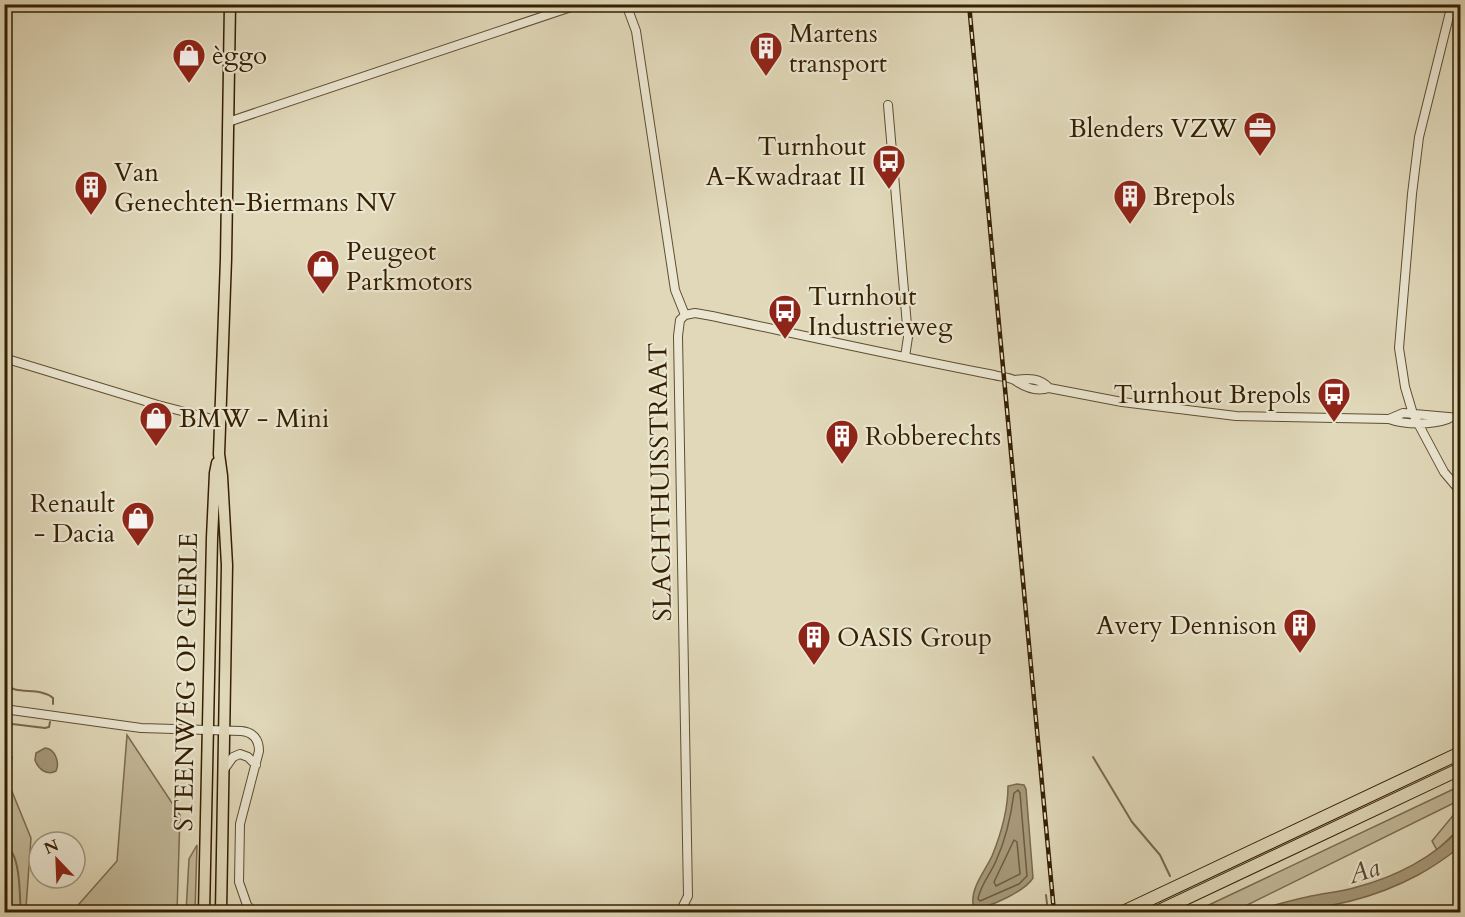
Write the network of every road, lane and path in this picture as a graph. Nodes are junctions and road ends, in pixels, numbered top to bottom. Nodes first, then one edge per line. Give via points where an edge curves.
1 (230, 4) edge
2 (580, 4) edge
3 (626, 4) edge
4 (1452, 4) edge
5 (888, 105) dead end
6 (228, 122) junction
7 (685, 315) junction
8 (905, 357) junction
9 (4, 358) edge
10 (1415, 418) junction
11 (1461, 418) edge
12 (220, 422) junction
13 (219, 454) junction
14 (1461, 491) edge
15 (4, 709) edge
16 (208, 730) junction
17 (223, 730) junction
18 (1461, 753) edge
19 (256, 765) junction
20 (1461, 770) edge
21 (223, 771) junction
22 (204, 912) edge
23 (221, 912) edge
24 (253, 912) edge
25 (681, 912) edge
26 (1123, 912) edge
27 (1157, 912) edge

1 - 6 main road, STEENWEG OP GIERLE
2 - 6 street
3 - 7 street, SLACHTHUISSTRAAT via 636,31 675,291
4 - 10 street via 1419,137 1412,194 1399,348
5 - 8 street via 908,337
6 - 12 main road, STEENWEG OP GIERLE
7 - 8 street via 712,316
7 - 25 street, SLACHTHUISSTRAAT via 680,320 678,336 688,896
8 - 10 street via 1015,381 1030,389 1049,388 1122,402 1236,416 1389,419 1403,413
9 - 12 street
10 - 11 street
10 - 14 street via 1444,472
12 - 13 main road, STEENWEG OP GIERLE
13 - 16 main road, STEENWEG OP GIERLE via 212,538
13 - 17 main road, STEENWEG OP GIERLE via 228,565
15 - 16 street via 127,726
16 - 17 street
16 - 22 main road, STEENWEG OP GIERLE
17 - 19 street via 252,734 259,747
17 - 21 main road, STEENWEG OP GIERLE
18 - 26 highway
19 - 21 street via 240,754
19 - 24 street via 240,824 239,882
20 - 27 highway
21 - 23 main road, STEENWEG OP GIERLE

